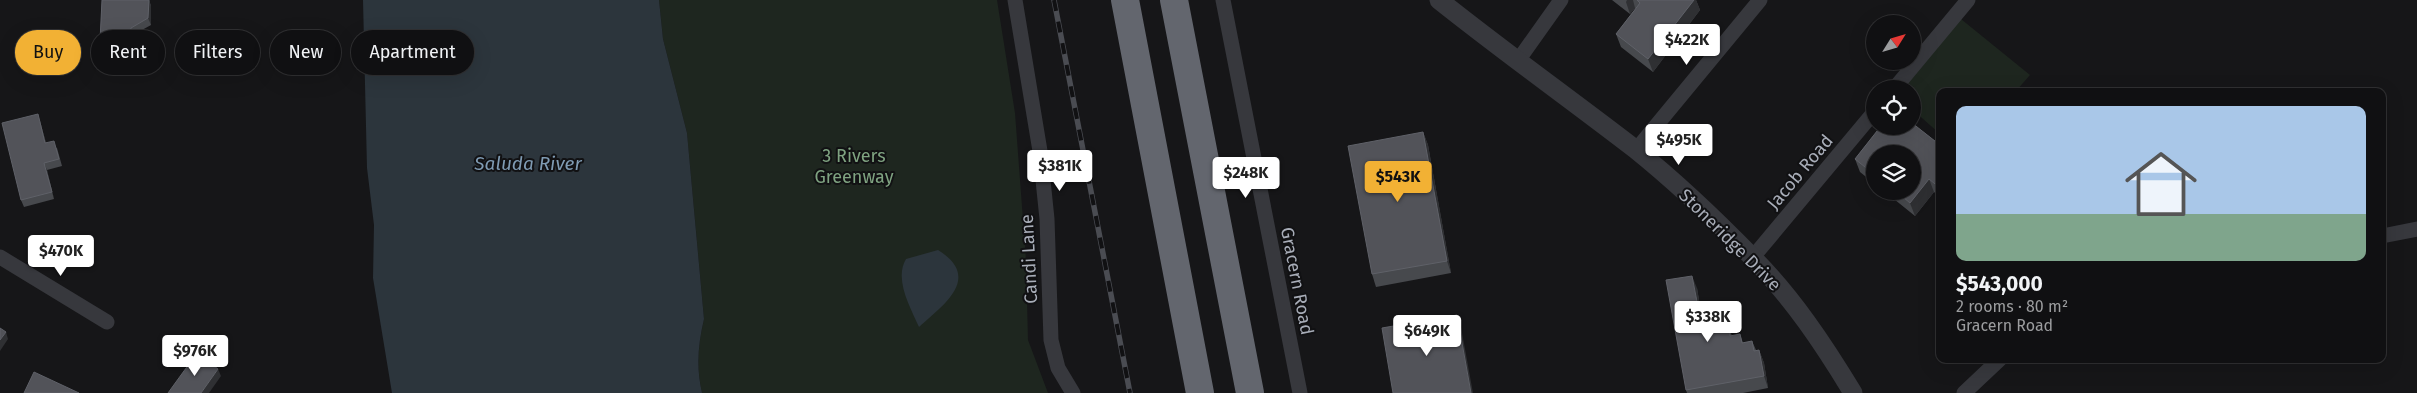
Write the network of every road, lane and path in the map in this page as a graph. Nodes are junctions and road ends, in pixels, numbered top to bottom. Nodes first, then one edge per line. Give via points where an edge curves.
1 (1015, 0) edge
2 (1124, 0) edge
3 (1174, 0) edge
4 (1223, 0) edge
5 (1439, 0) edge
6 (1561, 0) edge
7 (1760, 0) edge
8 (1968, 0) edge
9 (1517, 62) junction
10 (1901, 80) edge
11 (1866, 122) edge
12 (1636, 150) junction
13 (2417, 229) edge
14 (2386, 235) edge
15 (0, 257) edge
16 (1753, 257) junction
17 (107, 322) dead end
18 (1996, 363) edge
19 (1073, 393) edge
20 (1200, 393) edge
21 (1250, 393) edge
22 (1300, 393) edge
23 (1853, 393) edge
24 (1964, 393) edge

1 - 19 street, Candi Lane via 1040,152 1047,219 1052,347 1058,368
2 - 20 highway
3 - 21 highway
4 - 22 street, Gracern Road
5 - 9 street, Stoneridge Drive
6 - 9 street
7 - 12 street
8 - 10 street
9 - 12 street, Stoneridge Drive
11 - 16 street, Jacob Road
12 - 16 street, Stoneridge Drive
13 - 14 street
15 - 17 street
16 - 23 street, Stoneridge Drive via 1791,301
18 - 24 street

